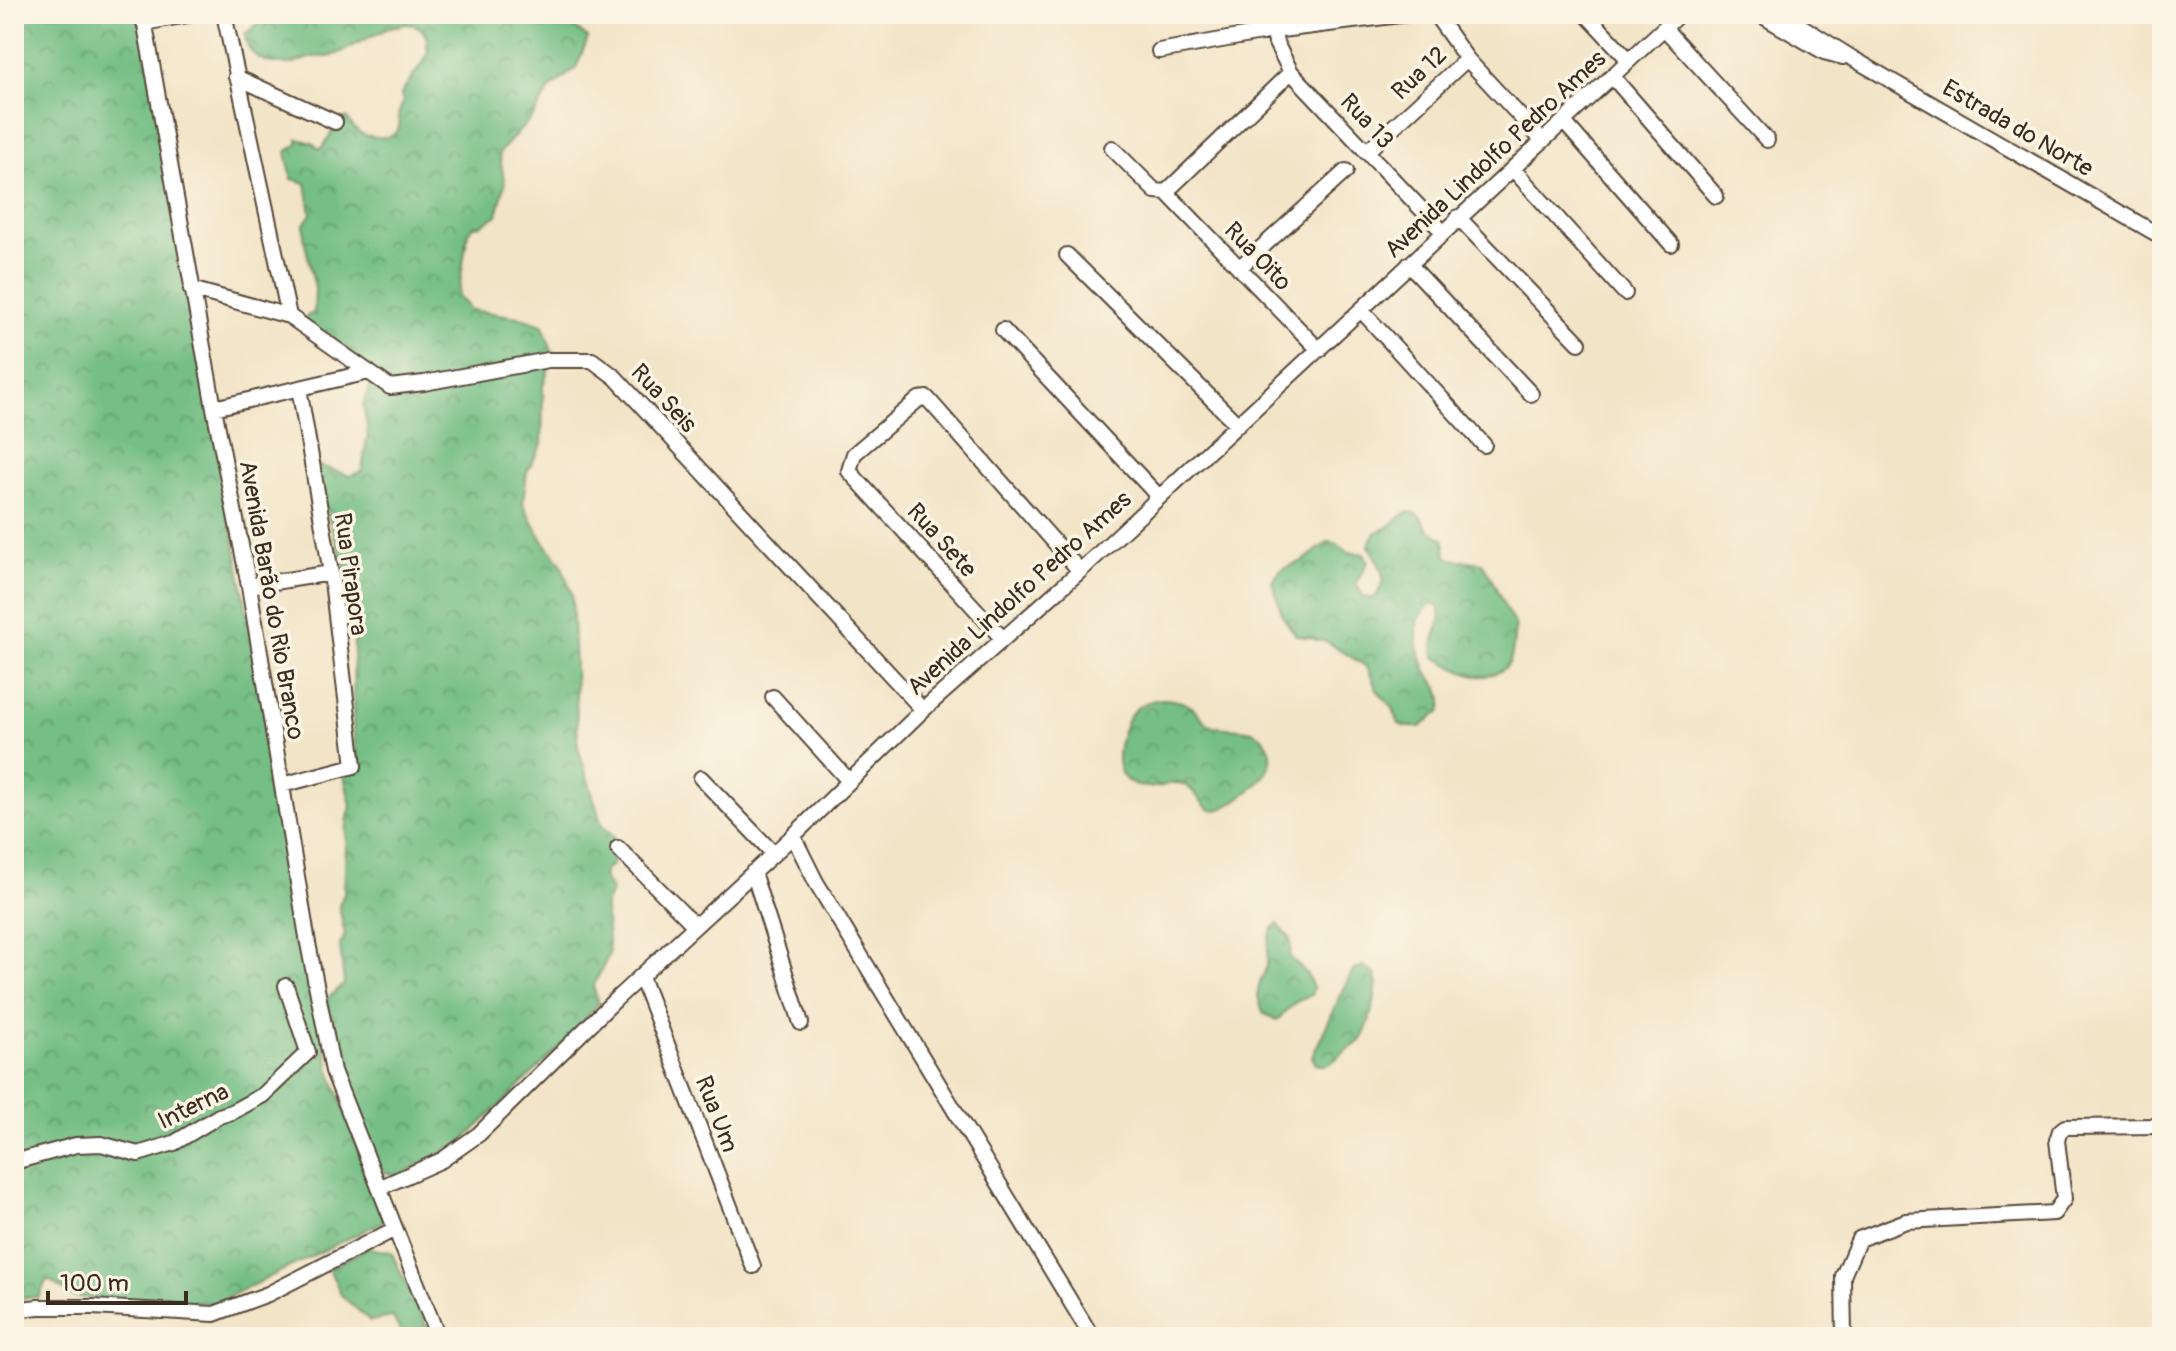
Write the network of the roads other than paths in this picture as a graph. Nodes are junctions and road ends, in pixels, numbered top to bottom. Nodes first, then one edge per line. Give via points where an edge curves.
1 (193, 14) edge
2 (224, 14) edge
3 (1270, 14) edge
4 (1408, 14) edge
5 (1435, 14) edge
6 (1586, 14) edge
7 (1679, 14) edge
8 (1759, 14) edge
9 (1782, 14) edge
10 (143, 18) edge
11 (1664, 28) junction
12 (1273, 31) junction
13 (1159, 51) dead end
14 (1852, 58) junction
15 (1467, 59) junction
16 (1629, 60) junction
17 (1291, 72) junction
18 (1612, 76) junction
19 (236, 77) junction
20 (335, 122) dead end
21 (1564, 122) junction
22 (1767, 140) dead end
23 (1543, 141) junction
24 (1112, 148) dead end
25 (1366, 152) junction
26 (1513, 169) junction
27 (1346, 171) dead end
28 (1166, 192) junction
29 (1716, 196) dead end
30 (1458, 217) junction
31 (1442, 231) junction
32 (2162, 237) edge
33 (1671, 244) dead end
34 (1067, 255) dead end
35 (1409, 264) junction
36 (1239, 268) junction
37 (191, 289) junction
38 (1625, 293) dead end
39 (1361, 310) junction
40 (289, 316) junction
41 (1003, 330) dead end
42 (1579, 343) dead end
43 (1319, 350) junction
44 (369, 372) junction
45 (299, 388) junction
46 (1531, 394) dead end
47 (214, 408) junction
48 (1238, 425) junction
49 (1484, 445) dead end
50 (1159, 497) junction
51 (1080, 571) junction
52 (331, 573) junction
53 (249, 586) junction
54 (1002, 638) junction
55 (773, 697) dead end
56 (923, 710) junction
57 (701, 778) dead end
58 (849, 781) junction
59 (282, 785) junction
60 (793, 836) junction
61 (618, 848) dead end
62 (773, 853) junction
63 (753, 872) junction
64 (695, 926) junction
65 (641, 977) junction
66 (286, 986) dead end
67 (801, 1023) dead end
68 (2162, 1126) edge
69 (14, 1162) edge
70 (379, 1188) junction
71 (395, 1229) junction
72 (753, 1266) dead end
73 (14, 1310) edge
74 (438, 1337) edge
75 (1092, 1337) edge
76 (1844, 1337) edge

1 - 10 street
2 - 19 street
3 - 12 street, Rua 13
4 - 12 street
5 - 15 street
6 - 16 street
7 - 11 street, Avenida Lindolfo Pedro Ames
8 - 14 street, Estrada do Norte via 1834,57
9 - 14 street, Estrada do Norte
10 - 37 street, Avenida Barão do Rio Branco
11 - 16 street, Avenida Lindolfo Pedro Ames
11 - 22 street
12 - 13 street
12 - 17 street, Rua 13
14 - 32 street, Estrada do Norte
15 - 23 street
15 - 25 street, Rua 12
16 - 18 street, Avenida Lindolfo Pedro Ames
17 - 25 street, Rua 13
17 - 28 street
18 - 21 street, Avenida Lindolfo Pedro Ames
18 - 29 street
19 - 20 street
19 - 40 street
21 - 23 street, Avenida Lindolfo Pedro Ames
21 - 33 street
23 - 26 street, Avenida Lindolfo Pedro Ames
24 - 28 street, Rua Oito via 1155,191
25 - 31 street, Rua 13
26 - 30 street, Avenida Lindolfo Pedro Ames
26 - 38 street
27 - 36 street
28 - 36 street, Rua Oito
30 - 31 street, Avenida Lindolfo Pedro Ames
30 - 42 street
31 - 35 street, Avenida Lindolfo Pedro Ames
34 - 48 street
35 - 39 street, Avenida Lindolfo Pedro Ames
35 - 46 street
36 - 43 street, Rua Oito
37 - 40 street, Rua Seis
37 - 47 street, Avenida Barão do Rio Branco
39 - 43 street, Avenida Lindolfo Pedro Ames
39 - 49 street
40 - 44 street, Rua Seis
41 - 50 street
43 - 48 street, Avenida Lindolfo Pedro Ames
44 - 45 street
44 - 56 street, Rua Seis via 390,387 548,360 592,360 615,377
45 - 47 street
45 - 52 street, Rua Pirapora
47 - 53 street, Avenida Barão do Rio Branco
48 - 50 street, Avenida Lindolfo Pedro Ames
50 - 51 street, Avenida Lindolfo Pedro Ames
51 - 54 street, Avenida Lindolfo Pedro Ames
51 - 54 street, Rua Sete via 927,398 919,399 854,454 849,471
52 - 53 street
52 - 59 street, Rua Pirapora via 354,766
53 - 59 street, Avenida Barão do Rio Branco
54 - 56 street, Avenida Lindolfo Pedro Ames
55 - 58 street
56 - 58 street, Avenida Lindolfo Pedro Ames
57 - 62 street
58 - 60 street, Avenida Lindolfo Pedro Ames
59 - 70 street, Avenida Barão do Rio Branco via 333,1071
60 - 62 street, Avenida Lindolfo Pedro Ames
60 - 75 street
61 - 64 street
62 - 63 street, Avenida Lindolfo Pedro Ames
63 - 64 street, Avenida Lindolfo Pedro Ames
63 - 67 street
64 - 65 street, Avenida Lindolfo Pedro Ames
65 - 70 street, Avenida Lindolfo Pedro Ames via 479,1134 442,1160
65 - 72 street, Rua Um
66 - 69 street, Interna via 308,1052 263,1095 174,1143 138,1154 101,1144 76,1145
68 - 76 street via 2060,1131 2064,1199 2054,1213 1906,1221 1859,1239 1843,1276
70 - 71 street, Avenida Barão do Rio Branco
71 - 73 street via 268,1294 214,1314 93,1307
71 - 74 street, Avenida Barão do Rio Branco

